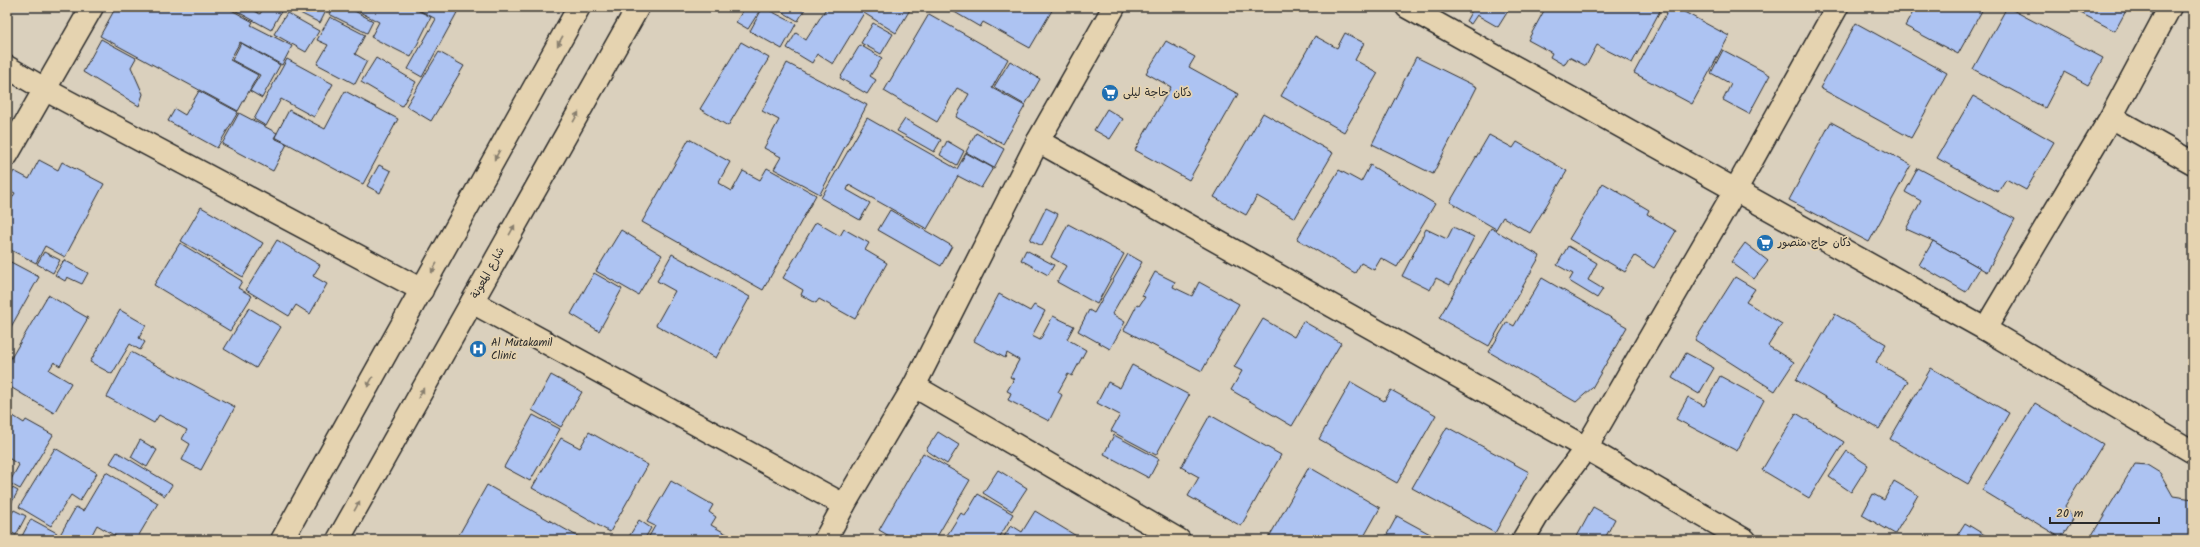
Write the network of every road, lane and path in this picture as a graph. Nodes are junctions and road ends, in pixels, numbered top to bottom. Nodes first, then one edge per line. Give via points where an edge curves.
1 (92, 7) edge
2 (579, 7) edge
3 (638, 7) edge
4 (1114, 7) edge
5 (1407, 7) edge
6 (1837, 7) edge
7 (2170, 7) edge
8 (7, 67) edge
9 (46, 90) junction
10 (2111, 117) junction
11 (1038, 141) junction
12 (7, 155) edge
13 (2193, 163) edge
14 (1736, 189) junction
15 (422, 290) junction
16 (472, 302) junction
17 (1984, 329) junction
18 (914, 386) junction
19 (1586, 448) junction
20 (2193, 452) edge
21 (844, 505) junction
22 (282, 540) edge
23 (338, 540) edge
24 (825, 540) edge
25 (1179, 540) edge
26 (1523, 540) edge
27 (1745, 540) edge

1 - 9 main road
2 -> 15 main road
16 -> 3 main road, شارع المعونة
4 - 11 main road
5 - 14 main road
6 - 14 main road
7 - 10 main road
8 - 9 main road
9 - 12 main road
9 - 15 main road
10 - 13 main road
10 - 17 main road
11 - 18 main road
11 - 19 main road
14 - 17 main road
14 - 19 main road
15 -> 22 main road
16 - 21 main road
23 -> 16 main road, شارع المعونة
17 - 20 main road
18 - 21 main road
18 - 25 main road
19 - 26 main road via 1545,503
19 - 27 main road
21 - 24 main road

